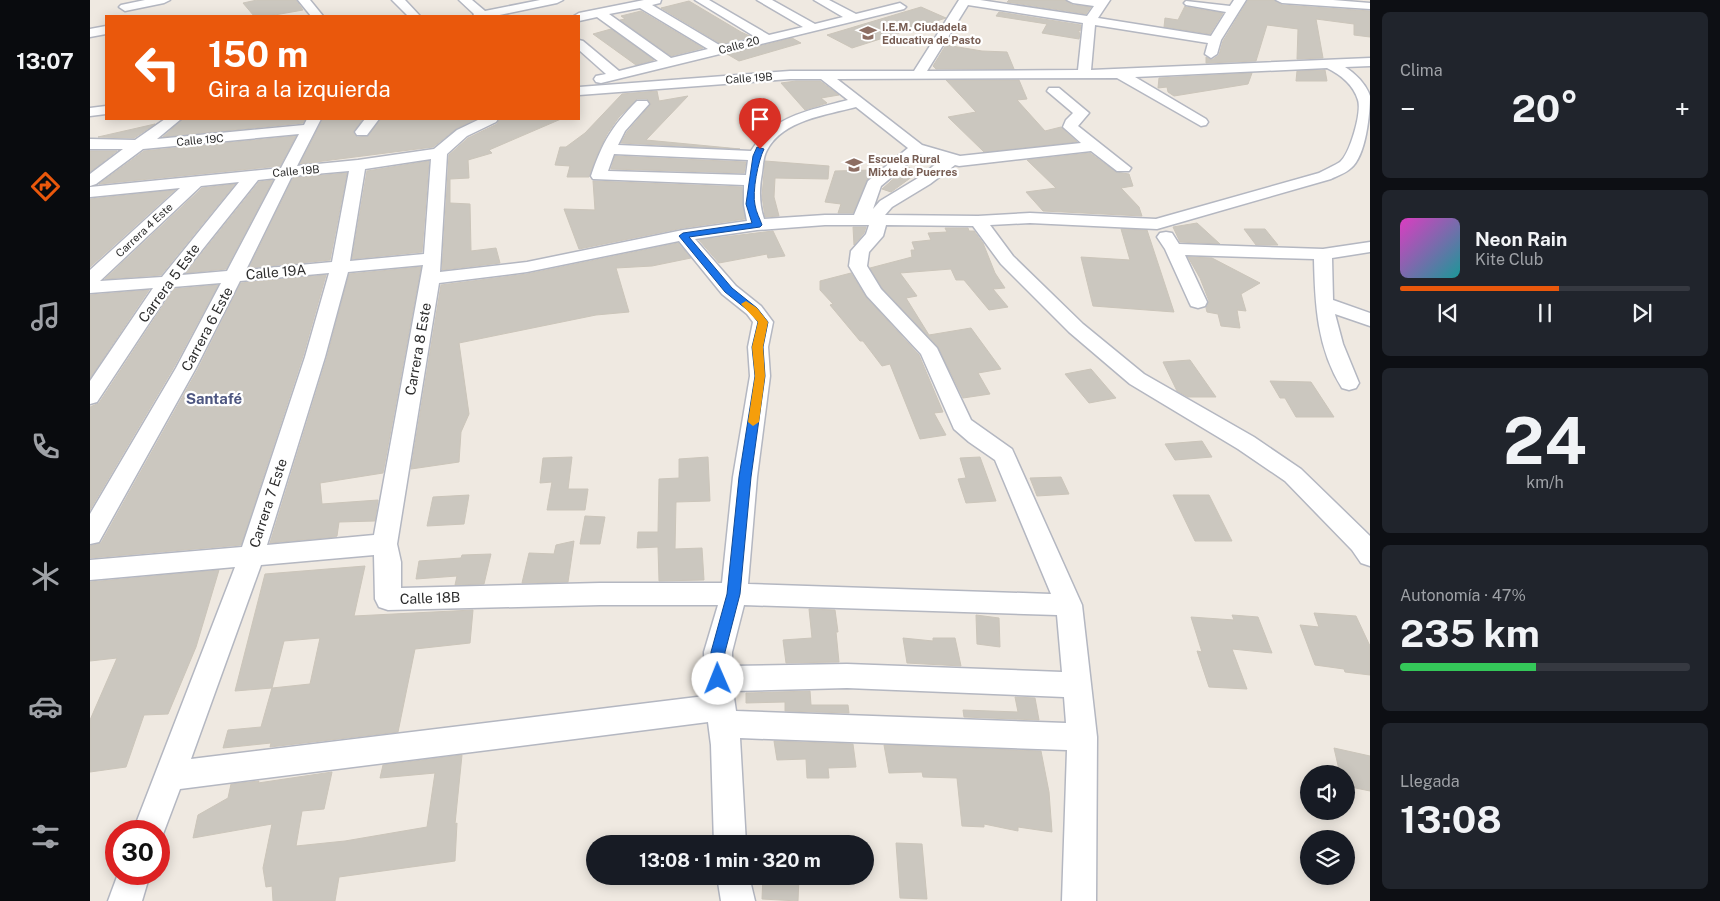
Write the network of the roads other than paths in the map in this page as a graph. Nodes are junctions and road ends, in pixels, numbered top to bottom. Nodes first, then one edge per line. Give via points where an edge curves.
1 (164, 0) edge
2 (304, 0) edge
3 (398, 0) edge
4 (465, 0) edge
5 (556, 0) edge
6 (659, 0) edge
7 (701, 0) edge
8 (764, 0) edge
9 (820, 0) edge
10 (886, 0) edge
11 (1073, 0) edge
12 (1288, 0) edge
13 (965, 1) edge
14 (1102, 2) edge
15 (1190, 3) dead end
16 (642, 4) junction
17 (1236, 5) edge
18 (1370, 6) edge
19 (125, 8) edge
20 (599, 13) junction
21 (316, 15) edge
22 (413, 15) edge
23 (481, 15) edge
24 (487, 15) edge
25 (580, 17) edge
26 (854, 18) junction
27 (105, 22) edge
28 (1089, 22) junction
29 (90, 25) edge
30 (814, 28) junction
31 (105, 30) edge
32 (90, 33) edge
33 (766, 38) junction
34 (1215, 40) junction
35 (580, 45) edge
36 (720, 50) junction
37 (1370, 62) edge
38 (669, 63) junction
39 (1328, 63) junction
40 (1205, 70) junction
41 (824, 74) junction
42 (920, 74) junction
43 (1084, 74) junction
44 (1120, 74) junction
45 (616, 75) junction
46 (580, 87) edge
47 (580, 91) edge
48 (1054, 91) dead end
49 (858, 102) junction
50 (642, 104) dead end
51 (105, 110) edge
52 (90, 112) edge
53 (173, 120) edge
54 (371, 120) edge
55 (489, 120) edge
56 (1201, 122) dead end
57 (312, 124) edge
58 (1367, 127) edge
59 (362, 132) dead end
60 (90, 144) edge
61 (138, 145) junction
62 (1093, 146) junction
63 (917, 148) junction
64 (607, 149) junction
65 (439, 153) junction
66 (757, 156) junction
67 (952, 159) junction
68 (358, 165) junction
69 (1123, 168) dead end
70 (288, 172) junction
71 (254, 174) junction
72 (198, 180) junction
73 (752, 180) junction
74 (90, 181) edge
75 (90, 192) edge
76 (870, 220) junction
77 (978, 220) junction
78 (1158, 224) junction
79 (757, 225) junction
80 (683, 236) junction
81 (1370, 246) edge
82 (1174, 249) junction
83 (1323, 254) junction
84 (433, 259) junction
85 (340, 267) junction
86 (234, 276) junction
87 (431, 279) junction
88 (90, 280) edge
89 (167, 282) junction
90 (90, 286) edge
91 (1198, 302) dead end
92 (1324, 303) junction
93 (1370, 320) edge
94 (1349, 383) dead end
95 (90, 397) edge
96 (90, 535) edge
97 (385, 544) junction
98 (1370, 556) edge
99 (250, 557) junction
100 (90, 570) edge
101 (734, 594) junction
102 (1069, 605) junction
103 (1077, 685) junction
104 (720, 703) junction
105 (1082, 737) junction
106 (169, 776) junction
107 (153, 820) edge
108 (730, 835) edge
109 (130, 885) edge
110 (735, 885) edge
111 (124, 901) edge
112 (738, 901) edge
113 (1079, 901) edge

1 - 19 street
2 - 21 street
3 - 22 street
4 - 23 street
5 - 24 street
6 - 16 street
7 - 33 street
8 - 30 street
9 - 26 street
10 - 26 street, Calle 20 via 900,7
11 - 14 street
12 - 18 street
13 - 28 street
13 - 42 street
14 - 28 street
15 - 17 street
16 - 20 street
16 - 36 street
17 - 34 street
20 - 25 street
20 - 38 street
26 - 30 street, Calle 20
27 - 29 street
28 - 34 street
28 - 43 street
30 - 33 street, Calle 20
31 - 32 street
33 - 36 street, Calle 20
34 - 40 street
35 - 45 street
36 - 38 street, Calle 20
37 - 39 street, Calle 19B
38 - 45 street, Calle 20
39 - 40 street, Calle 19B
39 - 58 street via 1350,75 1366,101
40 - 44 street, Calle 19B
41 - 42 street, Calle 19B
41 - 47 street, Calle 19B
41 - 49 street
42 - 43 street, Calle 19B
43 - 44 street, Calle 19B
44 - 56 street
45 - 46 street, Calle 20
48 - 62 street via 1082,113 1070,127
49 - 63 street
49 - 66 street via 792,121 775,131
50 - 64 street via 622,124
51 - 52 street
53 - 61 street
54 - 59 street
55 - 65 street via 462,133
57 - 61 street, Calle 19C
57 - 70 street, Carrera 6 Este
58 - 78 street via 1346,165 1325,176
60 - 61 street, Calle 19C
61 - 74 street
62 - 67 street via 958,161
62 - 69 street
63 - 67 street
63 - 76 street via 874,184
64 - 66 street
64 - 73 street via 599,176
65 - 68 street, Calle 19B
65 - 84 street, Carrera 8 Este
66 - 73 street
67 - 76 street via 886,204
68 - 70 street, Calle 19B
68 - 85 street, Carrera 7 Este
70 - 71 street, Calle 19B
70 - 86 street, Carrera 6 Este
71 - 72 street, Calle 19B
71 - 89 street, Carrera 5 Este
72 - 75 street, Calle 19B
72 - 88 street, Carrera 4 Este
73 - 79 street via 750,204
76 - 77 street
76 - 79 street
76 - 102 street via 874,236 860,252 858,266 874,292 930,352 962,424 1004,455
77 - 78 street via 1030,218
77 - 98 street via 1007,260 1076,328 1137,379 1246,443 1293,475
78 - 82 street
79 - 80 street
80 - 87 street via 528,267
80 - 101 street via 728,290 754,310 763,322 758,347 760,376 745,477
81 - 83 street
82 - 83 street
82 - 91 street
83 - 92 street
84 - 85 street, Calle 19A
84 - 87 street, Carrera 8 Este
85 - 86 street, Calle 19A
85 - 99 street, Carrera 7 Este via 315,357
86 - 89 street, Calle 19A
86 - 96 street, Carrera 6 Este via 186,368
87 - 97 street, Carrera 8 Este
89 - 90 street, Calle 19A
89 - 95 street, Carrera 5 Este
92 - 93 street
92 - 94 street via 1333,349
97 - 99 street
97 - 101 street, Calle 18B via 388,600
99 - 100 street
99 - 106 street, Carrera 7 Este
101 - 102 street
101 - 104 street via 718,652
102 - 103 street
103 - 104 street via 847,676
103 - 105 street
104 - 105 street
104 - 106 street
104 - 108 street via 726,745
105 - 113 street
106 - 107 street, Carrera 7 Este
109 - 111 street
110 - 112 street

